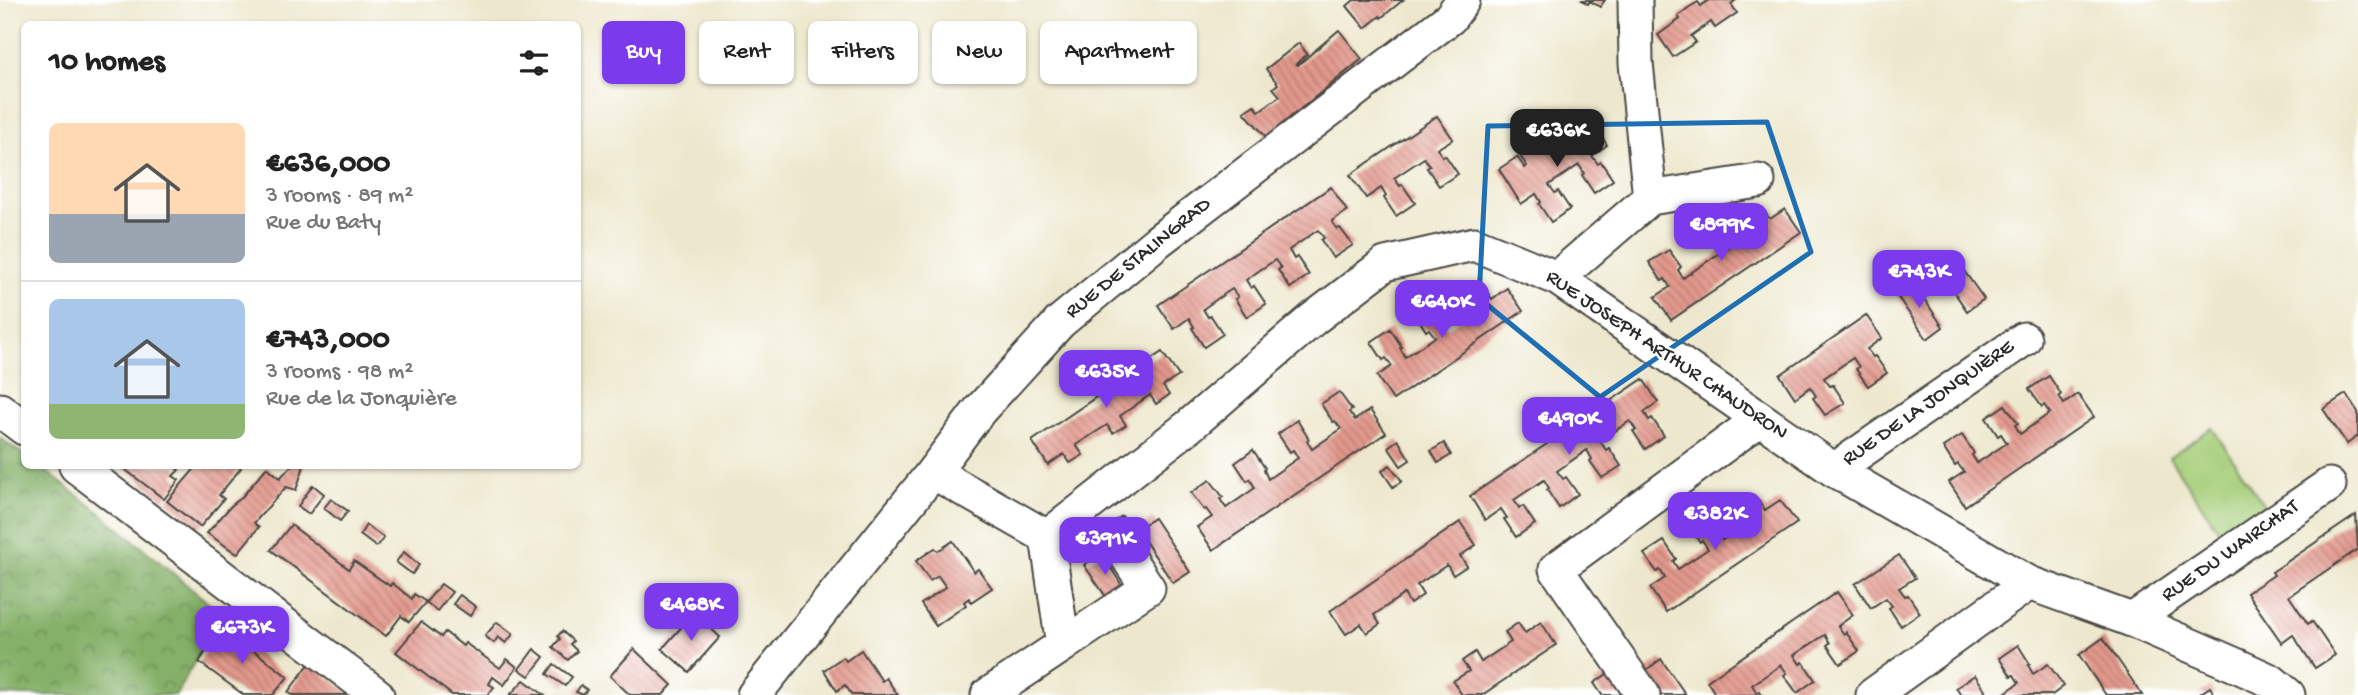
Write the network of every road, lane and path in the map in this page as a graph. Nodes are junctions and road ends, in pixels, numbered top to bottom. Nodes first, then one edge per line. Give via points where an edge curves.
1 (1463, 0) edge
2 (1635, 0) edge
3 (1758, 181) dead end
4 (1650, 198) junction
5 (1557, 278) junction
6 (2024, 339) dead end
7 (0, 410) edge
8 (1760, 419) junction
9 (21, 426) edge
10 (80, 469) edge
11 (1834, 470) junction
12 (933, 472) junction
13 (2329, 485) dead end
14 (1047, 537) junction
15 (1124, 552) dead end
16 (2029, 583) junction
17 (2132, 620) junction
18 (1063, 645) junction
19 (377, 695) edge
20 (754, 695) edge
21 (988, 695) edge
22 (1643, 695) edge
23 (1873, 695) edge
24 (2288, 695) edge

1 - 12 street, RUE DE STALINGRAD via 1450,18 1060,322 979,411
2 - 4 street via 1636,63
3 - 4 street
4 - 5 street
5 - 8 street, RUE JOSEPH ARTHUR CHAUDRON
5 - 14 street, RUE JOSEPH ARTHUR CHAUDRON via 1474,244 1385,264
6 - 11 street, RUE DE LA JONQUIÈRE
7 - 9 street
8 - 11 street, RUE JOSEPH ARTHUR CHAUDRON
8 - 22 street via 1556,569
10 - 19 street
11 - 16 street, RUE JOSEPH ARTHUR CHAUDRON
12 - 14 street
12 - 20 street, RUE DE STALINGRAD
13 - 17 street, RUE DU WAIRCHAT
14 - 18 street
15 - 18 street via 1148,589
16 - 17 street, RUE JOSEPH ARTHUR CHAUDRON
16 - 23 street
17 - 24 street, RUE JOSEPH ARTHUR CHAUDRON via 2270,681
18 - 21 street

